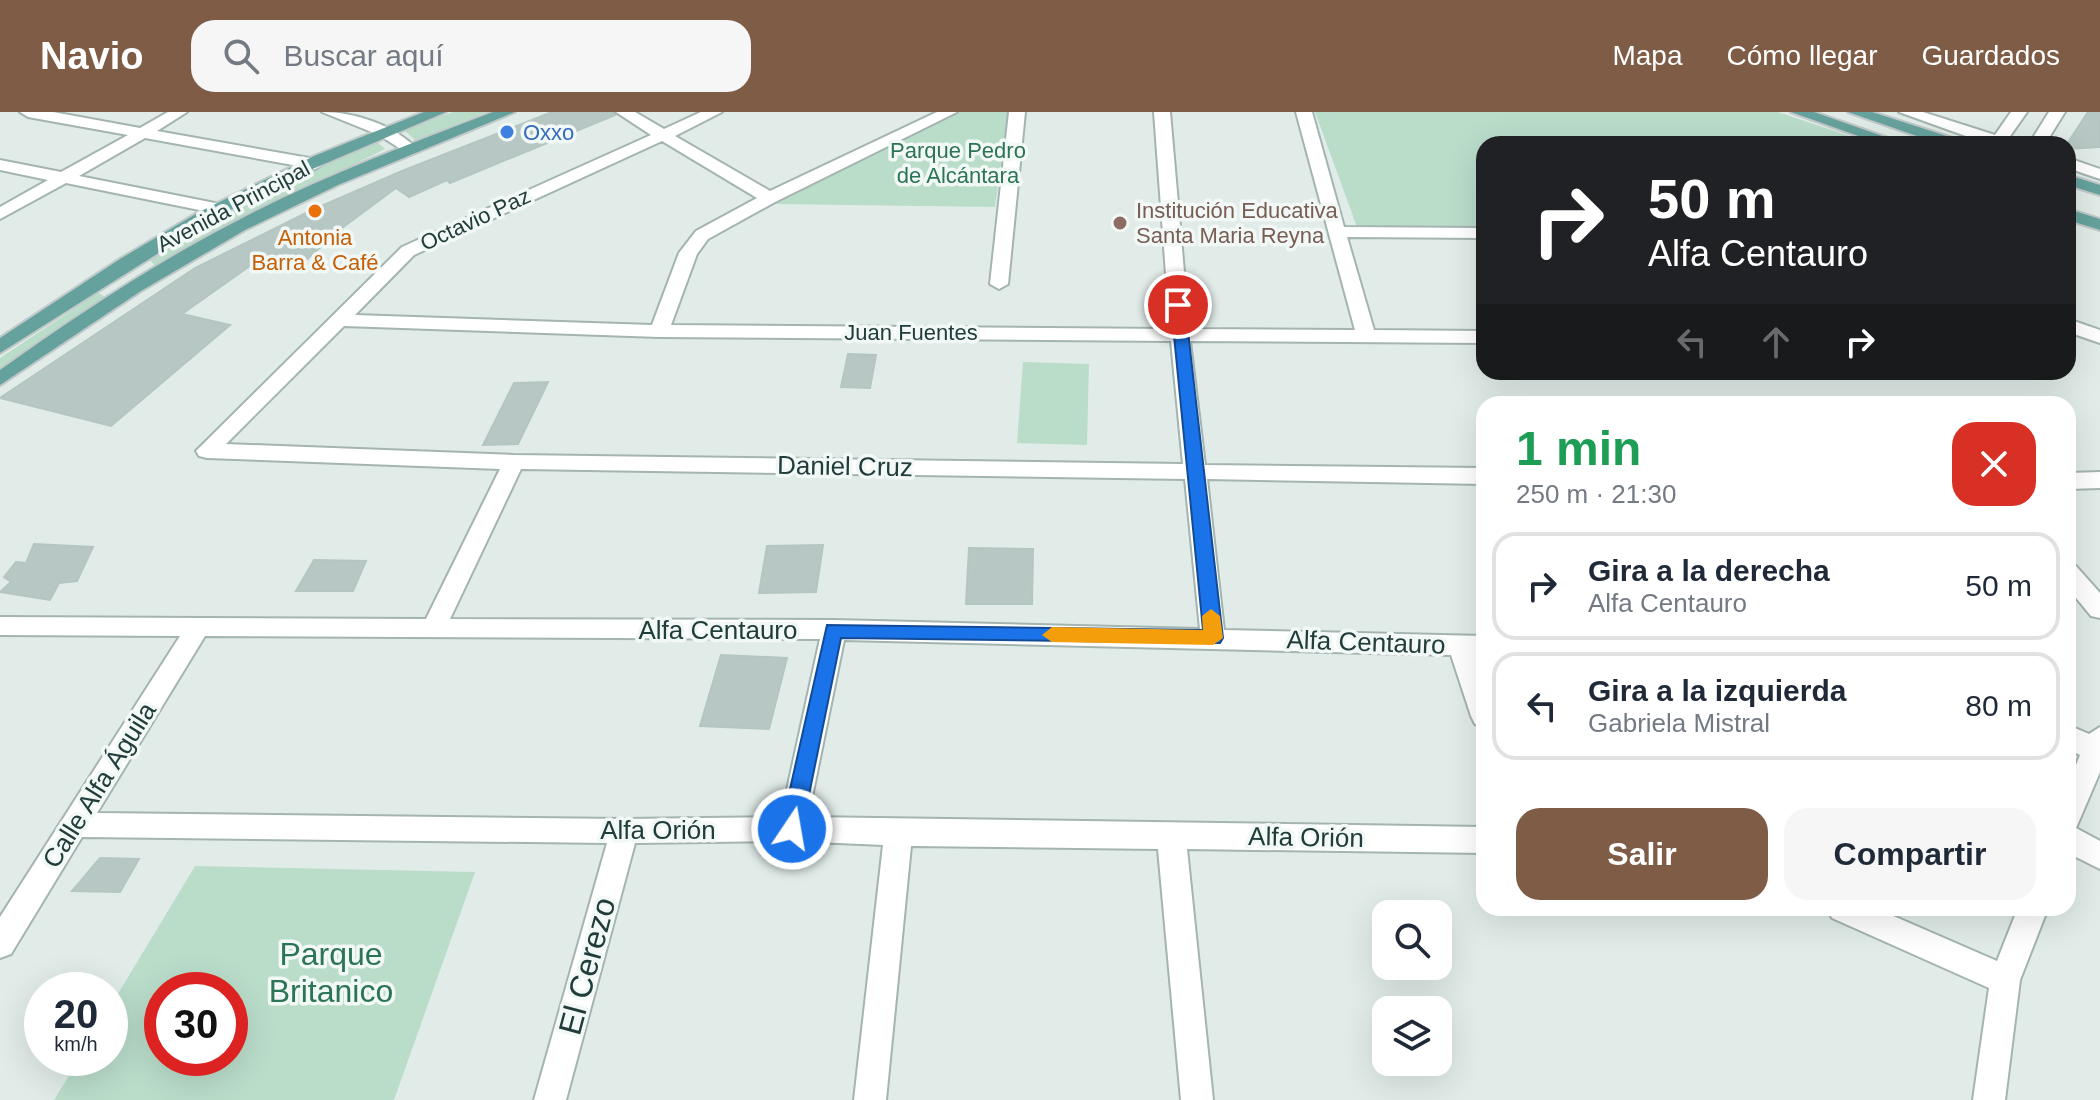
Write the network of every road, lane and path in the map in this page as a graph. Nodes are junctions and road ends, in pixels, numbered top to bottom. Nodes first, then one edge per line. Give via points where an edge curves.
1 (28, 112) edge
2 (179, 112) edge
3 (330, 112) edge
4 (438, 112) edge
5 (507, 112) edge
6 (624, 112) edge
7 (714, 112) edge
8 (949, 112) edge
9 (1017, 112) edge
10 (1162, 112) edge
11 (1304, 112) edge
12 (1799, 112) edge
13 (1856, 112) edge
14 (1907, 112) edge
15 (2019, 112) edge
16 (2057, 112) edge
17 (385, 132) junction
18 (145, 133) junction
19 (663, 135) junction
20 (1872, 136) edge
21 (1931, 136) edge
22 (1979, 136) edge
23 (2004, 136) edge
24 (2042, 136) edge
25 (410, 150) junction
26 (315, 164) junction
27 (0, 165) edge
28 (2076, 166) edge
29 (2100, 174) edge
30 (67, 177) junction
31 (2076, 182) edge
32 (2100, 190) edge
33 (769, 198) junction
34 (2076, 203) edge
35 (219, 209) junction
36 (2100, 211) edge
37 (0, 214) edge
38 (2076, 217) edge
39 (2100, 225) edge
40 (1339, 232) junction
41 (1476, 233) edge
42 (113, 271) junction
43 (145, 280) junction
44 (999, 284) dead end
45 (338, 320) junction
46 (2076, 328) edge
47 (659, 331) junction
48 (1180, 334) junction
49 (1366, 336) junction
50 (1476, 337) edge
51 (2100, 337) edge
52 (0, 347) edge
53 (0, 379) edge
54 (207, 451) joint
55 (514, 462) junction
56 (1196, 471) junction
57 (1476, 476) edge
58 (2100, 480) edge
59 (2076, 481) edge
60 (2076, 581) edge
61 (2100, 609) edge
62 (0, 626) edge
63 (199, 626) junction
64 (434, 627) junction
65 (834, 630) junction
66 (1213, 638) junction
67 (1472, 646) edge
68 (1476, 669) edge
69 (2076, 738) edge
70 (2098, 744) edge
71 (2076, 799) edge
72 (72, 825) junction
73 (792, 829) junction
74 (624, 831) junction
75 (898, 833) junction
76 (1171, 834) junction
77 (1476, 840) edge
78 (2076, 842) edge
79 (2100, 856) edge
80 (1860, 916) edge
81 (2030, 916) edge
82 (0, 944) edge
83 (2005, 980) junction
84 (550, 1100) edge
85 (870, 1100) edge
86 (1197, 1100) edge
87 (1989, 1100) edge

1 - 18 street
2 - 18 street
3 - 17 street
4 - 17 main road, Avenida Principal
5 - 25 main road, Avenida Principal
6 - 19 street
7 - 19 street, Octavio Paz
8 - 33 street
9 - 44 street
10 - 48 street
11 - 40 street
12 - 20 main road
13 - 21 main road
14 - 22 street
15 - 23 street
16 - 24 street
17 - 25 street
17 - 26 main road, Avenida Principal
18 - 26 street
18 - 30 street
19 - 33 street
19 - 45 street, Octavio Paz via 416,246
25 - 43 main road, Avenida Principal via 273,209
26 - 35 main road, Avenida Principal
27 - 30 street
28 - 29 street
30 - 35 street
30 - 37 street
31 - 32 main road
33 - 47 street via 694,242
34 - 36 main road
35 - 42 main road, Avenida Principal
38 - 39 main road
40 - 41 street
40 - 49 street
42 - 43 main road
42 - 52 main road, Avenida Principal
43 - 53 main road, Avenida Principal
45 - 47 street, Juan Fuentes
45 - 54 street, Octavio Paz
46 - 51 street
47 - 48 street, Juan Fuentes
48 - 49 street, Juan Fuentes
48 - 56 street
49 - 50 street, Juan Fuentes
54 - 55 street, Daniel Cruz
55 - 56 street, Daniel Cruz
55 - 64 street
56 - 57 street, Daniel Cruz
56 - 66 street
58 - 59 street
60 - 61 street
62 - 63 street, Alfa Centauro
63 - 64 street, Alfa Centauro
63 - 72 street, Calle Alfa Águila
64 - 65 street, Alfa Centauro
65 - 66 street, Alfa Centauro
65 - 73 street
66 - 67 street, Alfa Centauro
67 - 68 street
69 - 70 street
70 - 71 street
72 - 74 street, Alfa Orión
72 - 82 street, Calle Alfa Águila
73 - 74 street, Alfa Orión
73 - 75 street, Alfa Orión
74 - 84 street, El Cerezo
75 - 76 street, Alfa Orión
75 - 85 street
76 - 77 street, Alfa Orión
76 - 86 street
78 - 79 street
80 - 83 street
81 - 83 street
83 - 87 street

